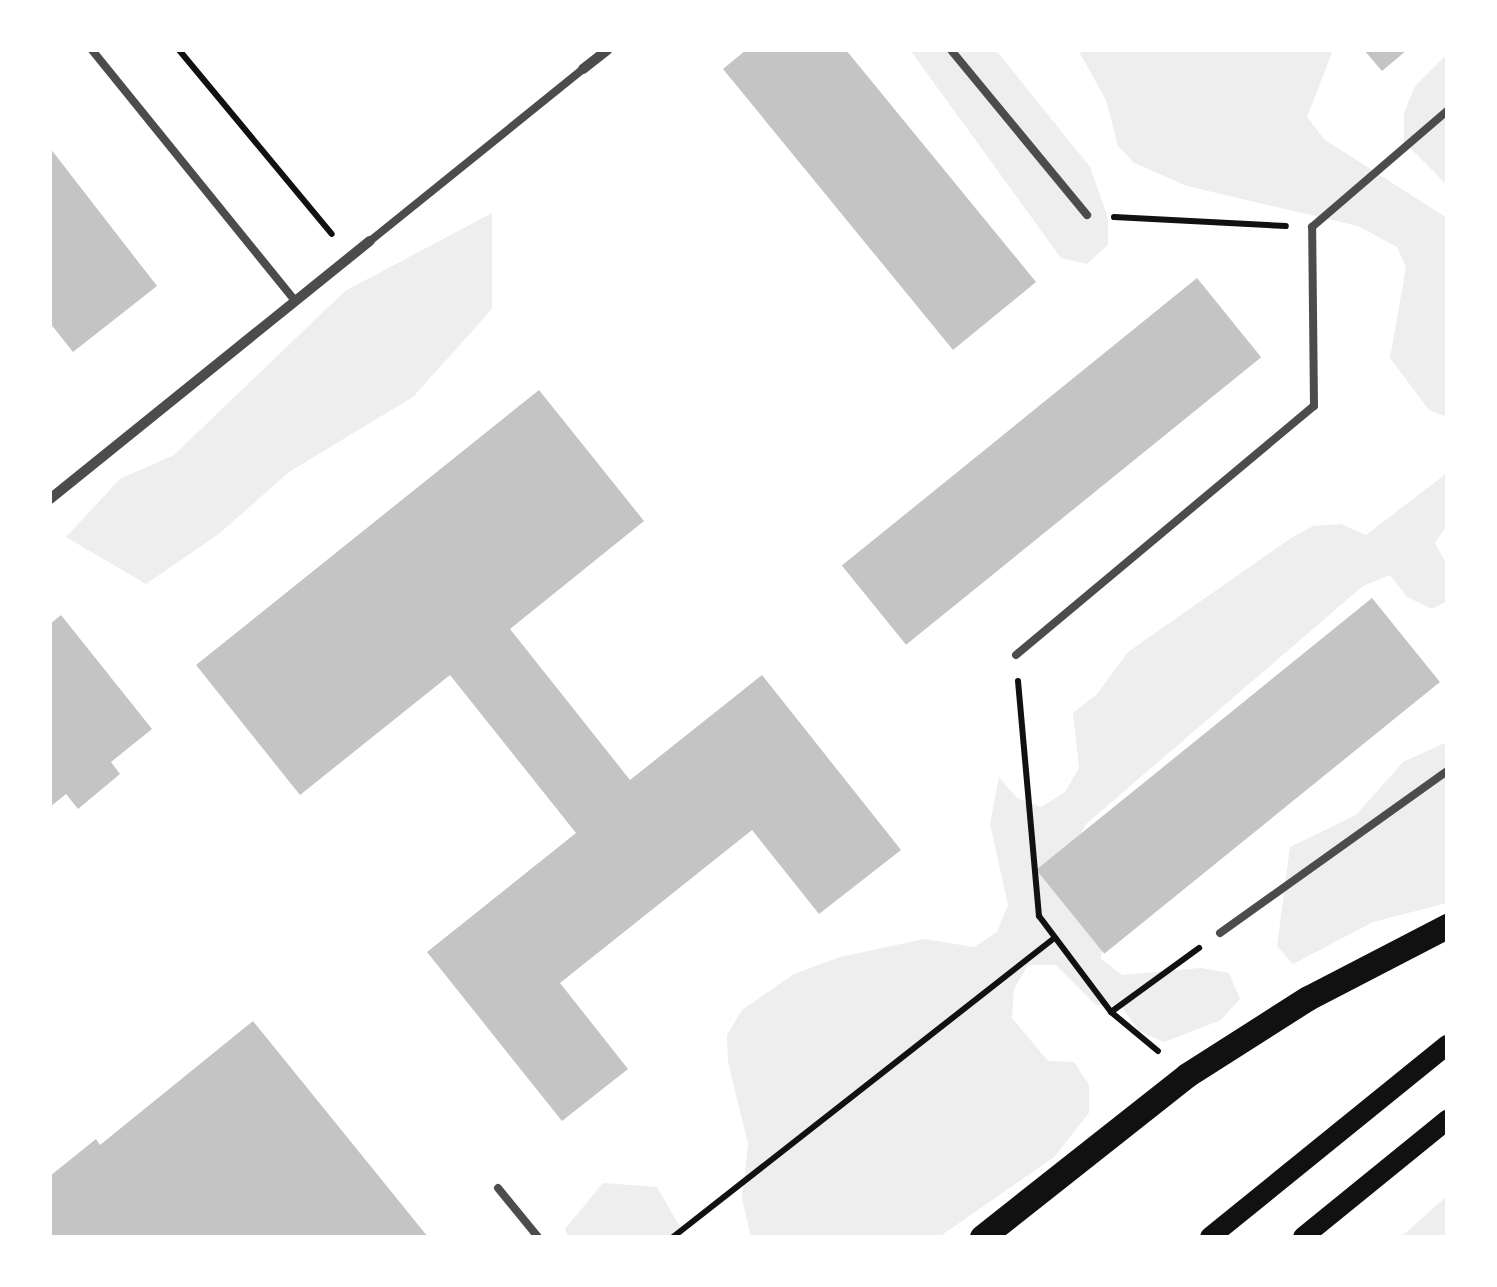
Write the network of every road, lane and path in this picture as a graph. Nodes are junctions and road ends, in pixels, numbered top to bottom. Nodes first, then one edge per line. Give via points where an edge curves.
1 (92, 50) edge
2 (179, 50) edge
3 (606, 50) edge
4 (952, 50) edge
5 (583, 69) joint
6 (1447, 111) edge
7 (1087, 216) joint
8 (1312, 228) junction
9 (370, 241) joint
10 (351, 257) junction
11 (295, 301) junction
12 (50, 499) edge
13 (1016, 655) joint
14 (1447, 771) edge
15 (1447, 926) edge
16 (1220, 932) joint
17 (1055, 938) junction
18 (1111, 1012) junction
19 (1447, 1045) edge
20 (1187, 1075) junction
21 (1447, 1120) edge
22 (498, 1188) dead end
23 (538, 1237) edge
24 (673, 1237) edge
25 (982, 1237) edge
26 (1210, 1237) edge
27 (1303, 1237) edge

1 - 11 lane
2 - 10 path
3 - 5 street
4 - 7 lane
5 - 9 lane
6 - 8 lane
7 - 8 path
8 - 13 lane via 1314,406
9 - 10 street
10 - 11 street
11 - 12 street
13 - 17 path via 1039,916
14 - 16 lane
15 - 20 main road via 1308,998
16 - 18 path
17 - 18 path
17 - 24 path
18 - 20 path
19 - 26 main road
20 - 25 main road
21 - 27 main road
22 - 23 lane

